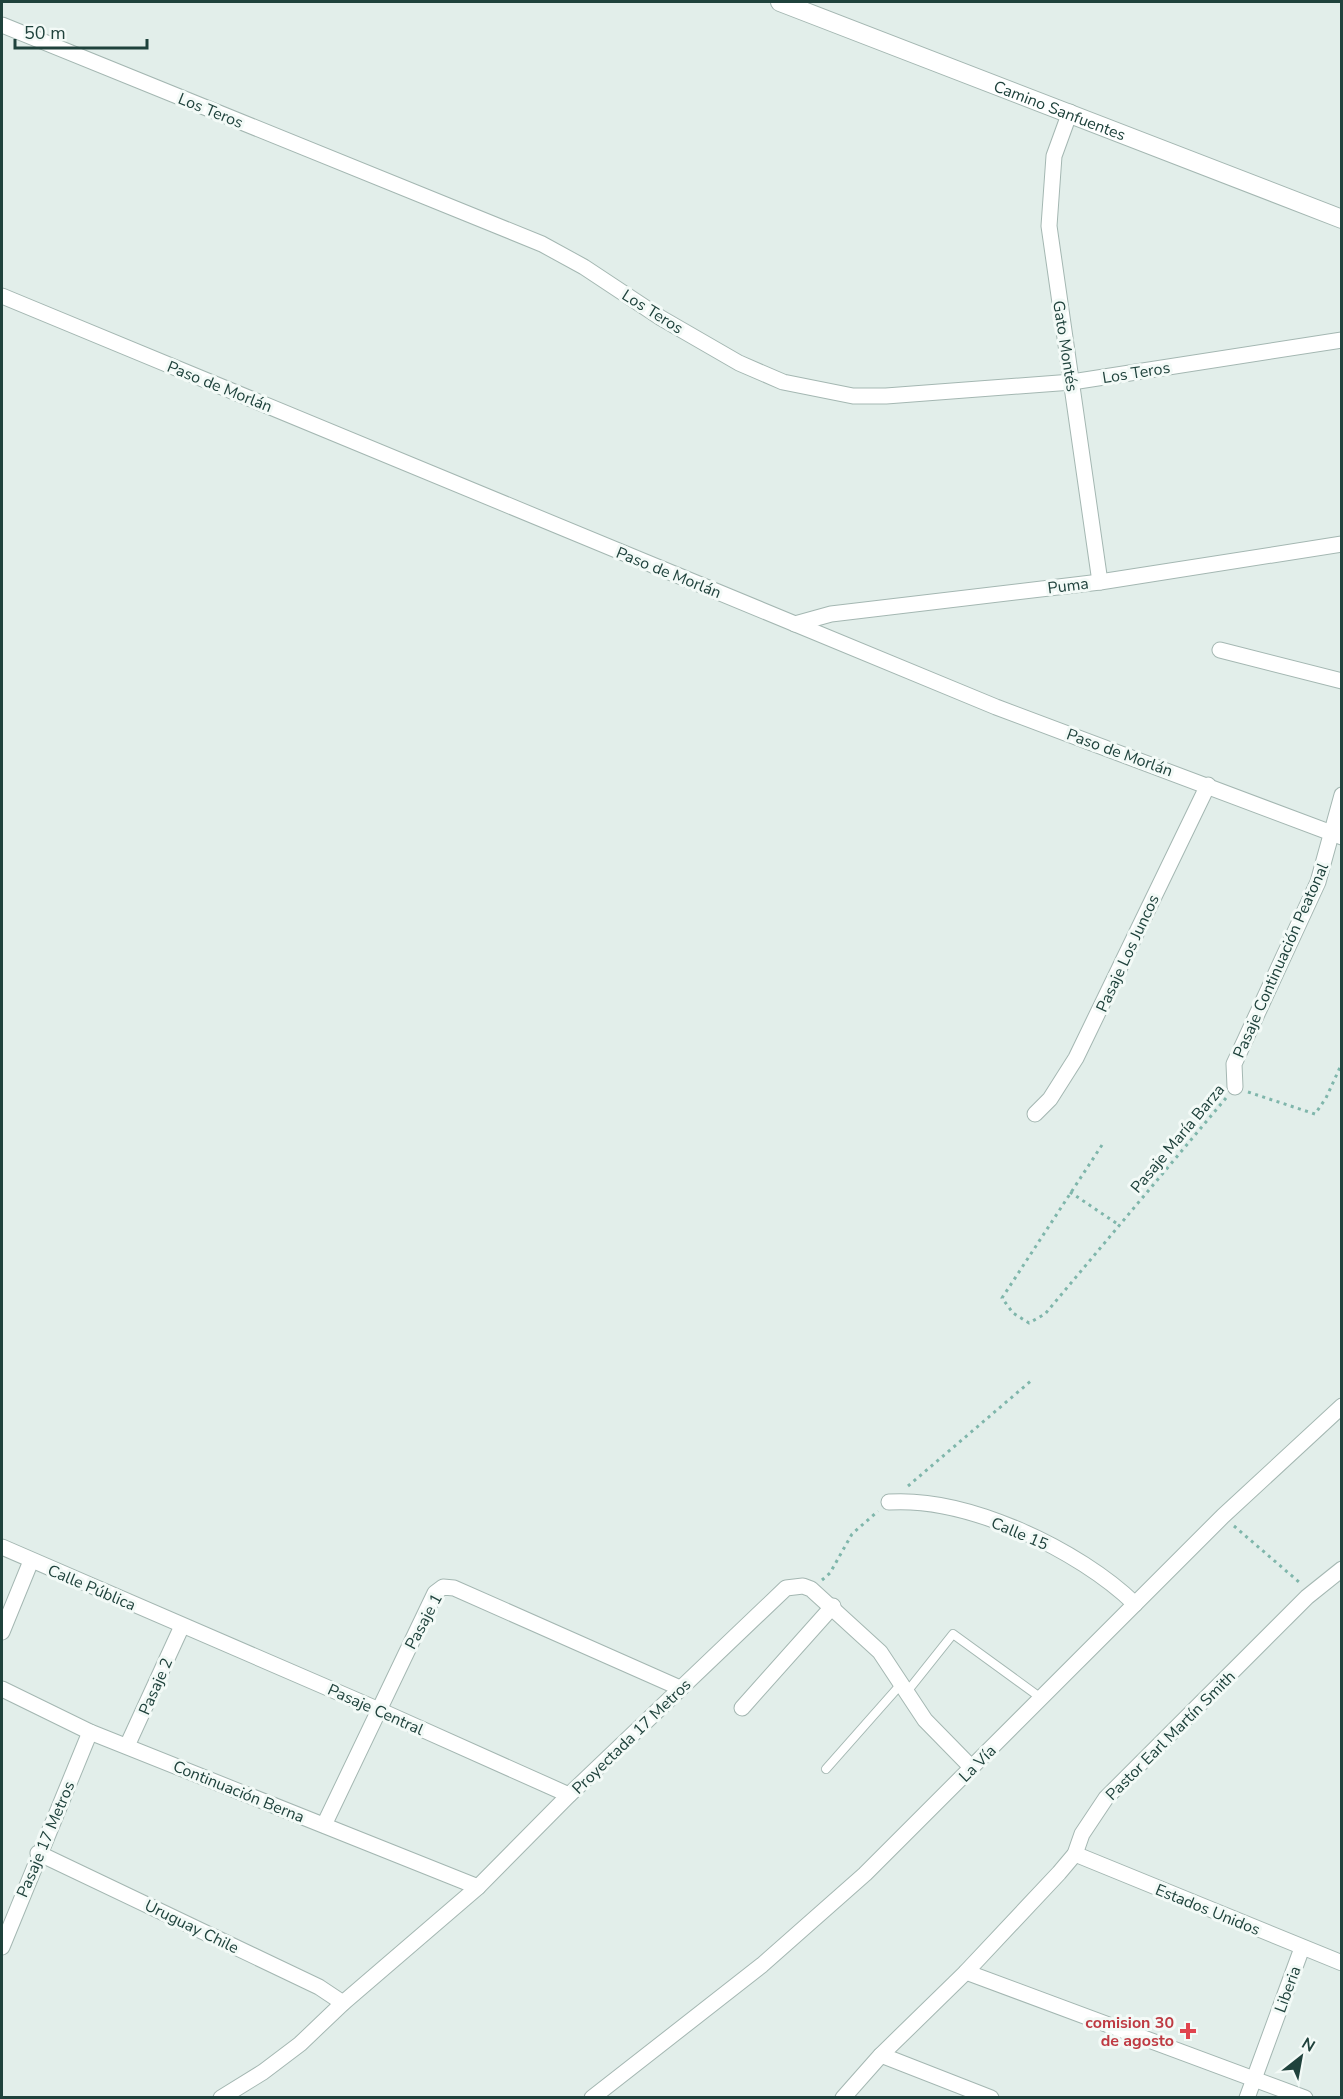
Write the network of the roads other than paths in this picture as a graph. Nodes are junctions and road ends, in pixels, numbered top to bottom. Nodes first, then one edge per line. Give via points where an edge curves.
1 (780, 2) edge
2 (2, 25) edge
3 (1070, 112) junction
4 (1341, 219) edge
5 (2, 296) edge
6 (1341, 340) edge
7 (1072, 382) junction
8 (1341, 544) edge
9 (1100, 582) junction
10 (795, 624) junction
11 (1220, 650) dead end
12 (1341, 681) edge
13 (1208, 785) junction
14 (1341, 795) edge
15 (1336, 835) edge
16 (1235, 1088) road end
17 (1035, 1114) dead end
18 (1341, 1406) edge
19 (889, 1502) road end
20 (2, 1548) edge
21 (31, 1561) junction
22 (1341, 1569) edge
23 (1135, 1604) junction
24 (833, 1606) junction
25 (182, 1626) junction
26 (2, 1632) edge
27 (680, 1688) junction
28 (904, 1688) junction
29 (2, 1689) edge
30 (1041, 1698) junction
31 (742, 1708) dead end
32 (379, 1710) junction
33 (90, 1732) junction
34 (127, 1746) junction
35 (972, 1768) junction
36 (826, 1769) dead end
37 (569, 1795) junction
38 (324, 1825) junction
39 (38, 1853) junction
40 (1075, 1854) junction
41 (478, 1887) junction
42 (2, 1947) edge
43 (1302, 1948) junction
44 (1341, 1964) edge
45 (966, 1972) junction
46 (343, 2003) junction
47 (881, 2055) junction
48 (1254, 2077) junction
49 (221, 2097) edge
50 (592, 2097) edge
51 (843, 2097) edge
52 (991, 2097) edge
53 (1248, 2097) edge
54 (1305, 2097) edge

1 - 3 street, Camino Sanfuentes
2 - 7 street, Los Teros via 542,244 740,363 783,382 868,396
3 - 4 street, Camino Sanfuentes
3 - 7 street, Gato Montés via 1054,156 1049,226
5 - 10 street, Paso de Morlán
6 - 7 street, Los Teros
7 - 9 street, Gato Montés
8 - 9 street, Puma
9 - 10 street, Puma via 831,614
10 - 13 street, Paso de Morlán via 996,707
11 - 12 street
13 - 15 street, Paso de Morlán
13 - 17 street, Pasaje Los Juncos via 1076,1059 1050,1099
14 - 15 street, Pasaje Continuación Peatonal
15 - 16 street, Pasaje Continuación Peatonal via 1234,1064
18 - 23 street, La Vía
19 - 23 street, Calle 15 via 946,1507 1001,1524 1067,1555 1100,1575
20 - 21 street, Calle Pública
21 - 25 street, Calle Pública
21 - 26 street
22 - 40 street, Pastor Earl Martín Smith via 1307,1597 1107,1798
23 - 30 street, La Vía
24 - 27 street, Proyectada 17 Metros via 811,1589 794,1586 777,1594
24 - 28 street via 880,1652
24 - 31 street
25 - 32 street, Pasaje Central
25 - 34 street, Pasaje 2
27 - 32 street, Pasaje 1 via 449,1586 435,1593
27 - 37 street, Proyectada 17 Metros
28 - 30 lane via 953,1634
28 - 35 street via 925,1720
28 - 36 lane
29 - 33 street, Continuación Berna
30 - 35 street, La Vía
32 - 37 street, Pasaje Central
32 - 38 street, Pasaje 1
33 - 34 street, Continuación Berna
33 - 39 street, Pasaje 17 Metros
34 - 38 street, Continuación Berna
35 - 50 street, La Vía via 865,1874 771,1958
37 - 41 street, Proyectada 17 Metros
38 - 41 street, Continuación Berna
39 - 42 street, Pasaje 17 Metros
39 - 46 street, Uruguay Chile via 319,1987
40 - 43 street, Estados Unidos
40 - 45 street, Pastor Earl Martín Smith
41 - 46 street, Proyectada 17 Metros
43 - 44 street, Estados Unidos
43 - 48 street, Liberia
45 - 47 street, Pastor Earl Martín Smith
45 - 48 street
46 - 49 street, Proyectada 17 Metros via 300,2044
47 - 51 street, Pastor Earl Martín Smith
47 - 52 street
48 - 53 street, Liberia
48 - 54 street

